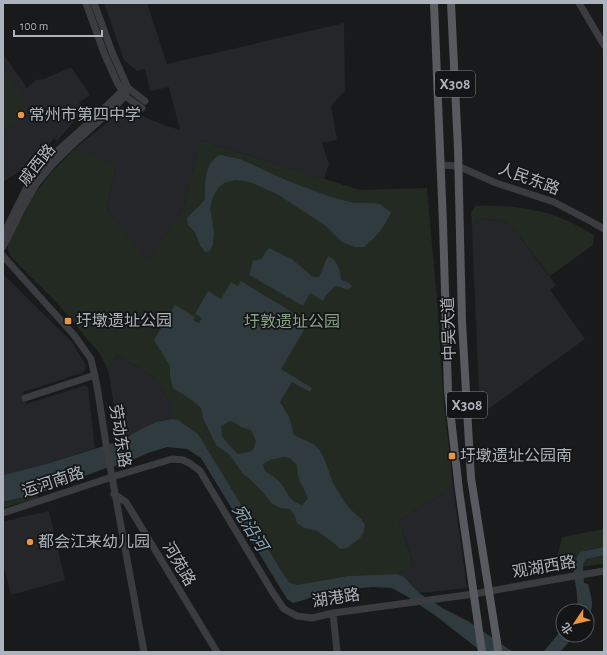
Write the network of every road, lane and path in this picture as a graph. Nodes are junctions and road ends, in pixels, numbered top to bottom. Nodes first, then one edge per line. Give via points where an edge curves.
1 (86, 3) edge
2 (94, 3) edge
3 (434, 3) edge
4 (451, 3) edge
5 (578, 3) edge
6 (604, 45) edge
7 (125, 92) junction
8 (144, 105) dead end
9 (440, 165) junction
10 (458, 166) junction
11 (604, 229) edge
12 (3, 235) edge
13 (3, 247) edge
14 (3, 256) edge
15 (95, 375) junction
16 (25, 398) dead end
17 (112, 477) junction
18 (114, 494) junction
19 (3, 513) edge
20 (604, 571) edge
21 (489, 592) junction
22 (474, 594) junction
23 (333, 613) junction
24 (144, 652) edge
25 (217, 652) edge
26 (337, 652) edge
27 (482, 652) edge
28 (498, 652) edge

1 - 7 street via 104,53
2 - 7 street
3 - 9 main road, 中吴大道 / X308
4 - 10 main road, 中吴大道 / X308
5 - 6 street
7 - 8 street
7 - 12 street, 戚西路 via 47,160 31,179
7 - 13 street, 戚西路 via 114,108 68,148 37,183
9 - 10 street, 人民东路
9 - 22 main road, 中吴大道 / X308 via 448,391
10 - 11 street, 人民东路 via 496,183 554,202
10 - 21 main road, 中吴大道 / X308 via 462,322 471,478
14 - 15 street, 劳动东路 via 74,335 91,359
15 - 16 street
15 - 17 street, 劳动东路
17 - 18 street, 劳动东路
17 - 19 street, 运河南路
17 - 23 street, 湖港路 via 172,459 191,464 200,471 284,609 297,616 312,618
18 - 24 street, 劳动东路
18 - 25 street, 河苑路 via 126,502
20 - 21 street, 观湖西路
21 - 22 street
21 - 28 main road, 中吴大道 / X308
22 - 23 street, 湖港路
22 - 27 main road, 中吴大道 / X308
23 - 26 street

